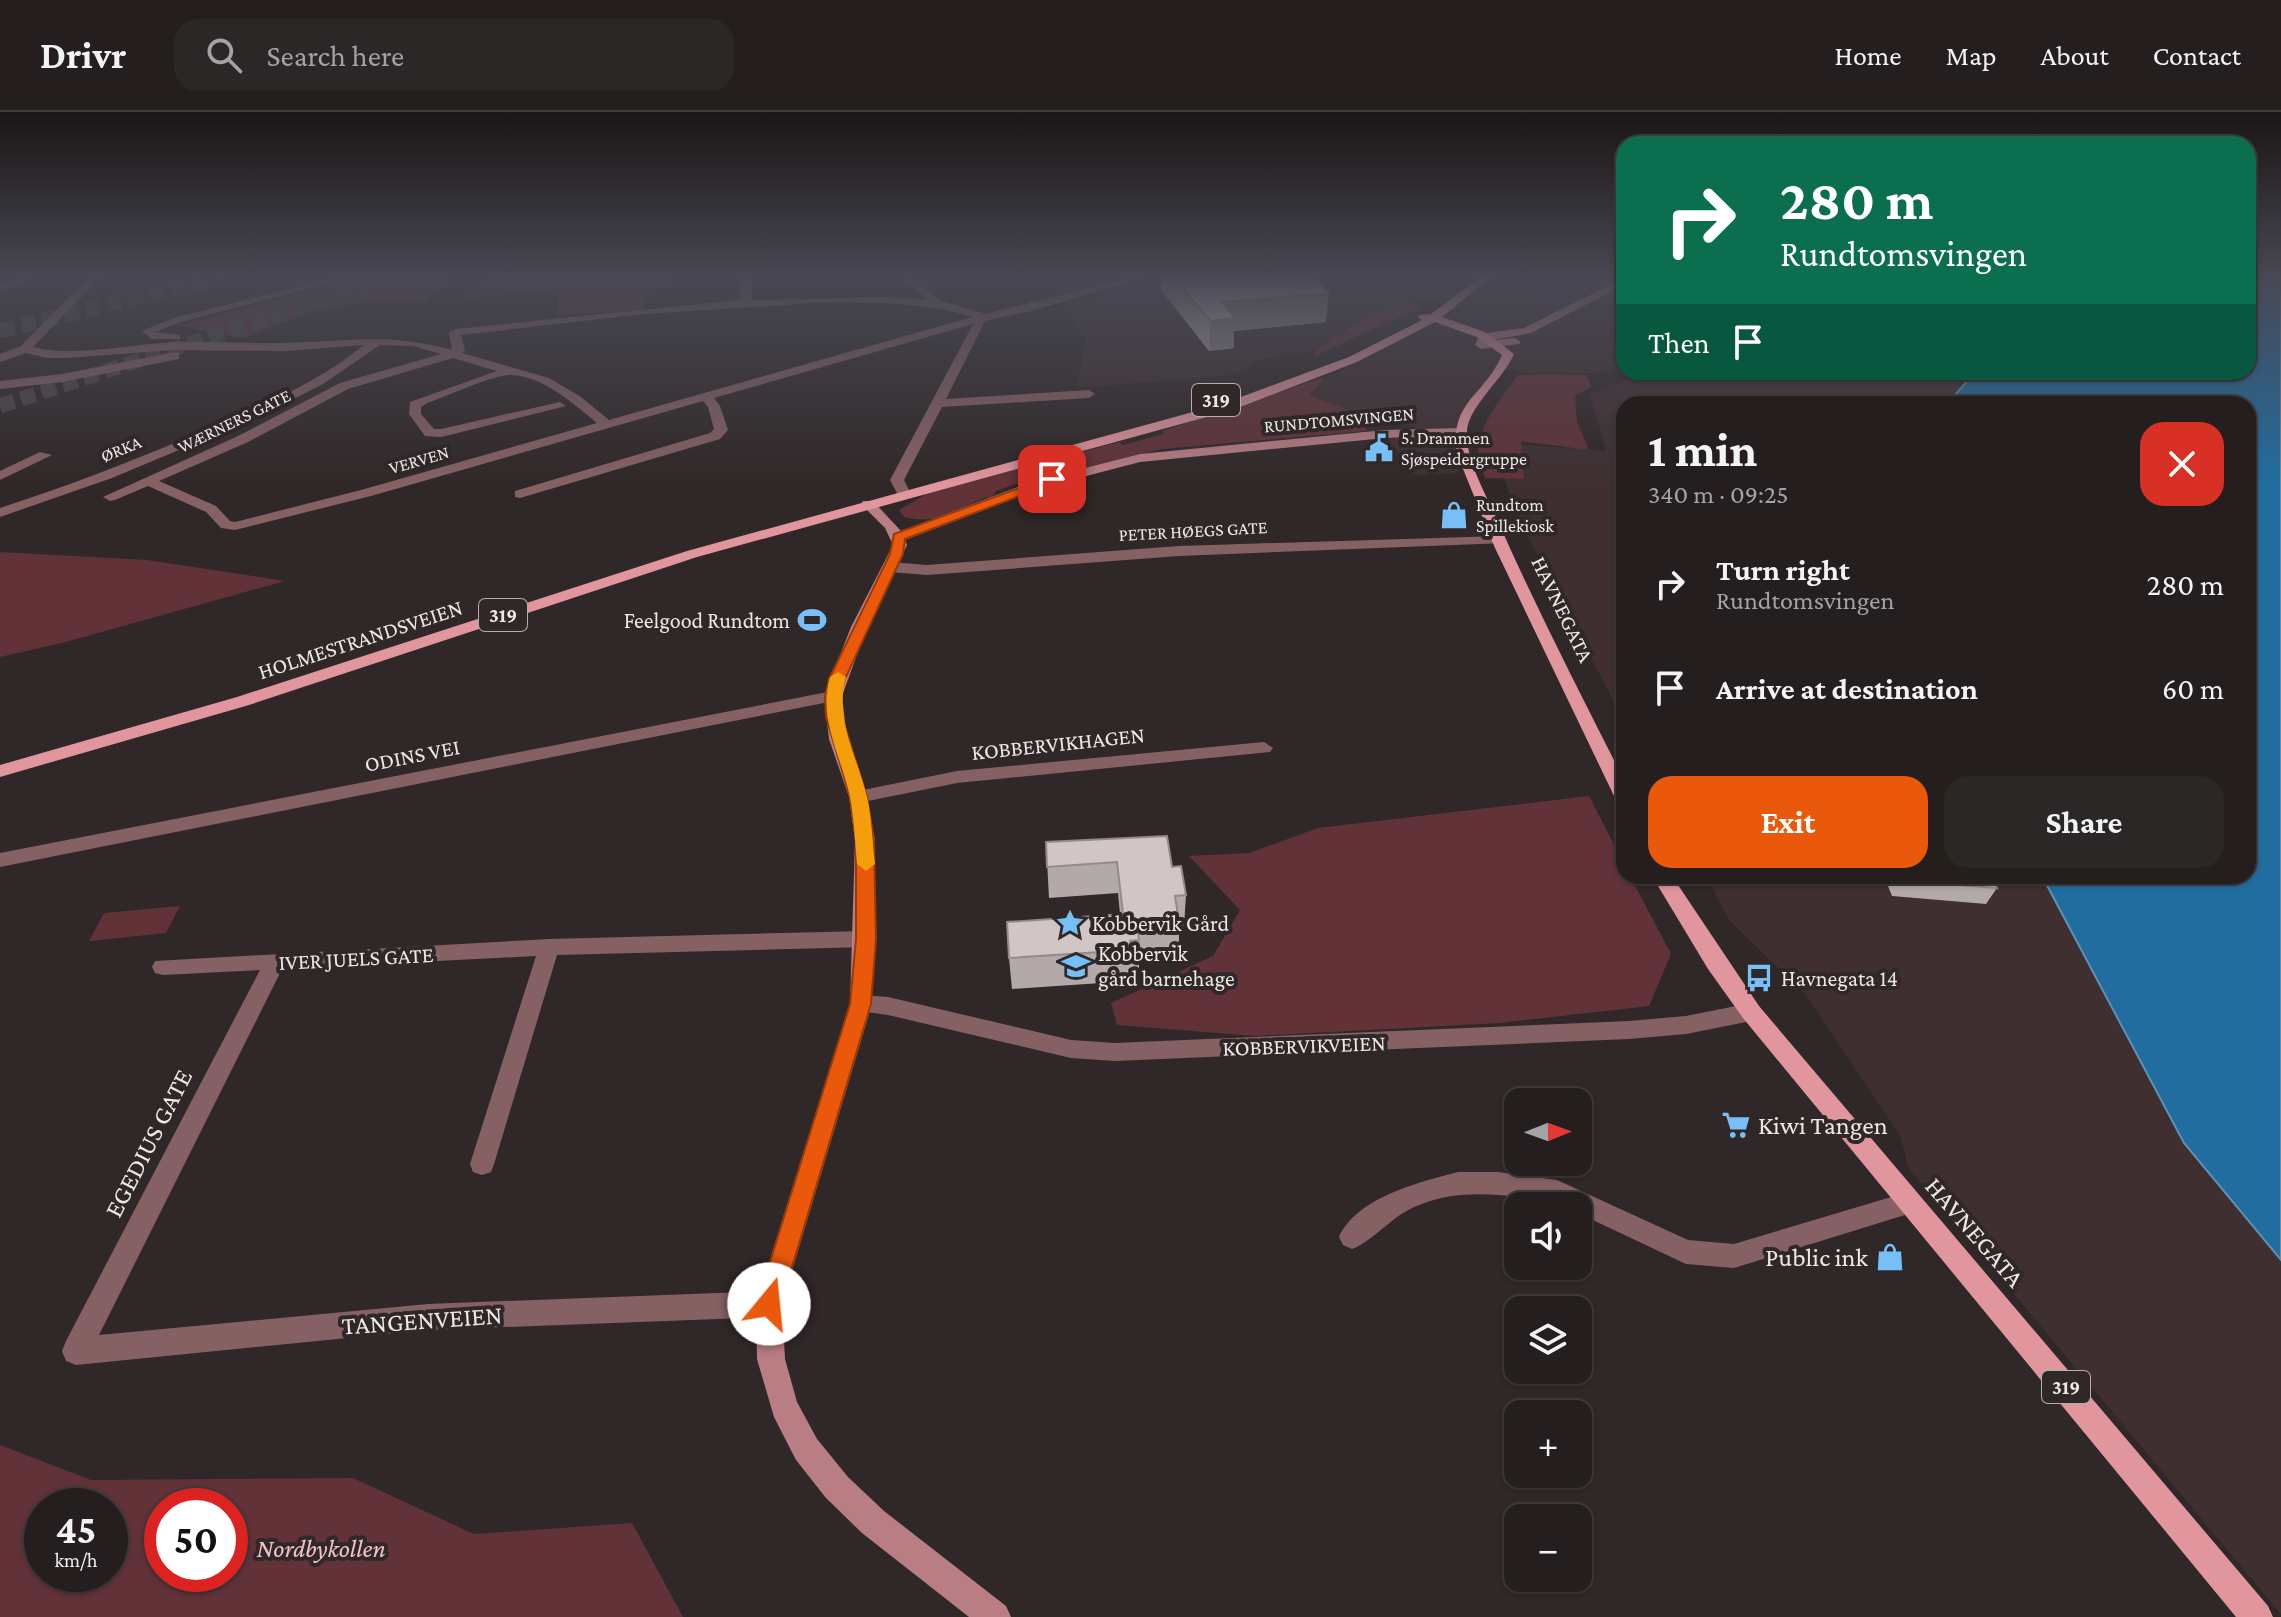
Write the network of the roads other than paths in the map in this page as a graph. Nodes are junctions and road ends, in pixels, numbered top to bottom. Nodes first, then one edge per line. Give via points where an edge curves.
1 (29, 345) edge
2 (314, 345) edge
3 (375, 345) edge
4 (422, 345) edge
5 (458, 345) edge
6 (885, 345) edge
7 (968, 345) edge
8 (1358, 345) edge
9 (1379, 345) edge
10 (1487, 345) edge
11 (1501, 345) edge
12 (200, 347) junction
13 (1507, 347) joint
14 (25, 349) junction
15 (455, 354) junction
16 (0, 358) edge
17 (1503, 367) junction
18 (511, 370) junction
19 (0, 385) edge
20 (1089, 394) dead end
21 (706, 397) junction
22 (938, 403) junction
23 (560, 406) dead end
24 (608, 425) junction
25 (1459, 436) junction
26 (45, 455) dead end
27 (1008, 465) junction
28 (0, 476) edge
29 (149, 481) junction
30 (520, 494) dead end
31 (904, 494) junction
32 (110, 497) dead end
33 (868, 504) junction
34 (0, 513) edge
35 (899, 537) junction
36 (1500, 540) junction
37 (890, 567) junction
38 (833, 696) junction
39 (1264, 748) dead end
40 (0, 771) edge
41 (1616, 781) edge
42 (858, 797) junction
43 (0, 860) edge
44 (1667, 884) edge
45 (866, 939) junction
46 (549, 947) junction
47 (275, 962) junction
48 (163, 967) dead end
49 (861, 1004) junction
50 (1751, 1012) junction
51 (482, 1164) dead end
52 (1908, 1203) junction
53 (1352, 1237) dead end
54 (769, 1304) junction
55 (76, 1351) joint
56 (995, 1617) edge
57 (2257, 1617) edge

1 - 14 street
2 - 12 street
3 - 34 street, ØRKA via 248,416
4 - 15 street
5 - 15 street
6 - 21 street, VERVEN
7 - 22 street
8 - 27 main road, HOLMESTRANDSVEIEN / 319 via 1239,393
9 - 27 main road, HOLMESTRANDSVEIEN / 319 via 1288,385 1122,438
10 - 17 main road, 319
11 - 13 main road
12 - 14 street via 67,354
12 - 19 street via 129,366
13 - 17 main road
14 - 16 street
15 - 18 street
15 - 29 street, WÆRNERS GATE via 344,386
17 - 25 main road via 1465,419
18 - 23 street via 423,400 414,405 415,414 430,433 441,433
18 - 24 street via 545,381
20 - 22 street
21 - 24 street, VERVEN
21 - 30 street via 721,430 715,436
22 - 31 street via 897,480
24 - 29 street, VERVEN via 235,526
25 - 35 main road, RUNDTOMSVINGEN via 1385,434 1140,458 1039,484
25 - 36 main road, HAVNEGATA
26 - 28 street
27 - 31 main road, HOLMESTRANDSVEIEN / 319
29 - 32 street, WÆRNERS GATE
31 - 33 main road, HOLMESTRANDSVEIEN / 319
33 - 35 main road
33 - 40 main road, HOLMESTRANDSVEIEN / 319 via 639,570 243,701
35 - 37 main road
36 - 37 street, PETER HØEGS GATE via 1179,551 927,570
36 - 41 main road, HAVNEGATA
37 - 38 main road via 859,627
38 - 42 main road via 838,739
38 - 43 street, ODINS VEI
39 - 42 street, KOBBERVIKHAGEN via 957,777
42 - 45 main road via 865,840
44 - 50 main road, HAVNEGATA / 319
45 - 46 street, IVER JUELS GATE
45 - 49 main road
46 - 47 street, IVER JUELS GATE
46 - 51 street
47 - 48 street, IVER JUELS GATE
47 - 55 street, EGEDIUS GATE
49 - 50 street, KOBBERVIKVEIEN via 1071,1049 1115,1052 1637,1030
49 - 54 main road
50 - 52 main road, HAVNEGATA / 319
52 - 53 street via 1734,1256 1686,1252 1557,1191 1458,1183 1413,1195 1379,1213
52 - 57 main road, HAVNEGATA / 319
54 - 55 street, TANGENVEIEN via 428,1317
54 - 56 main road via 769,1355 777,1395 821,1470 890,1535

